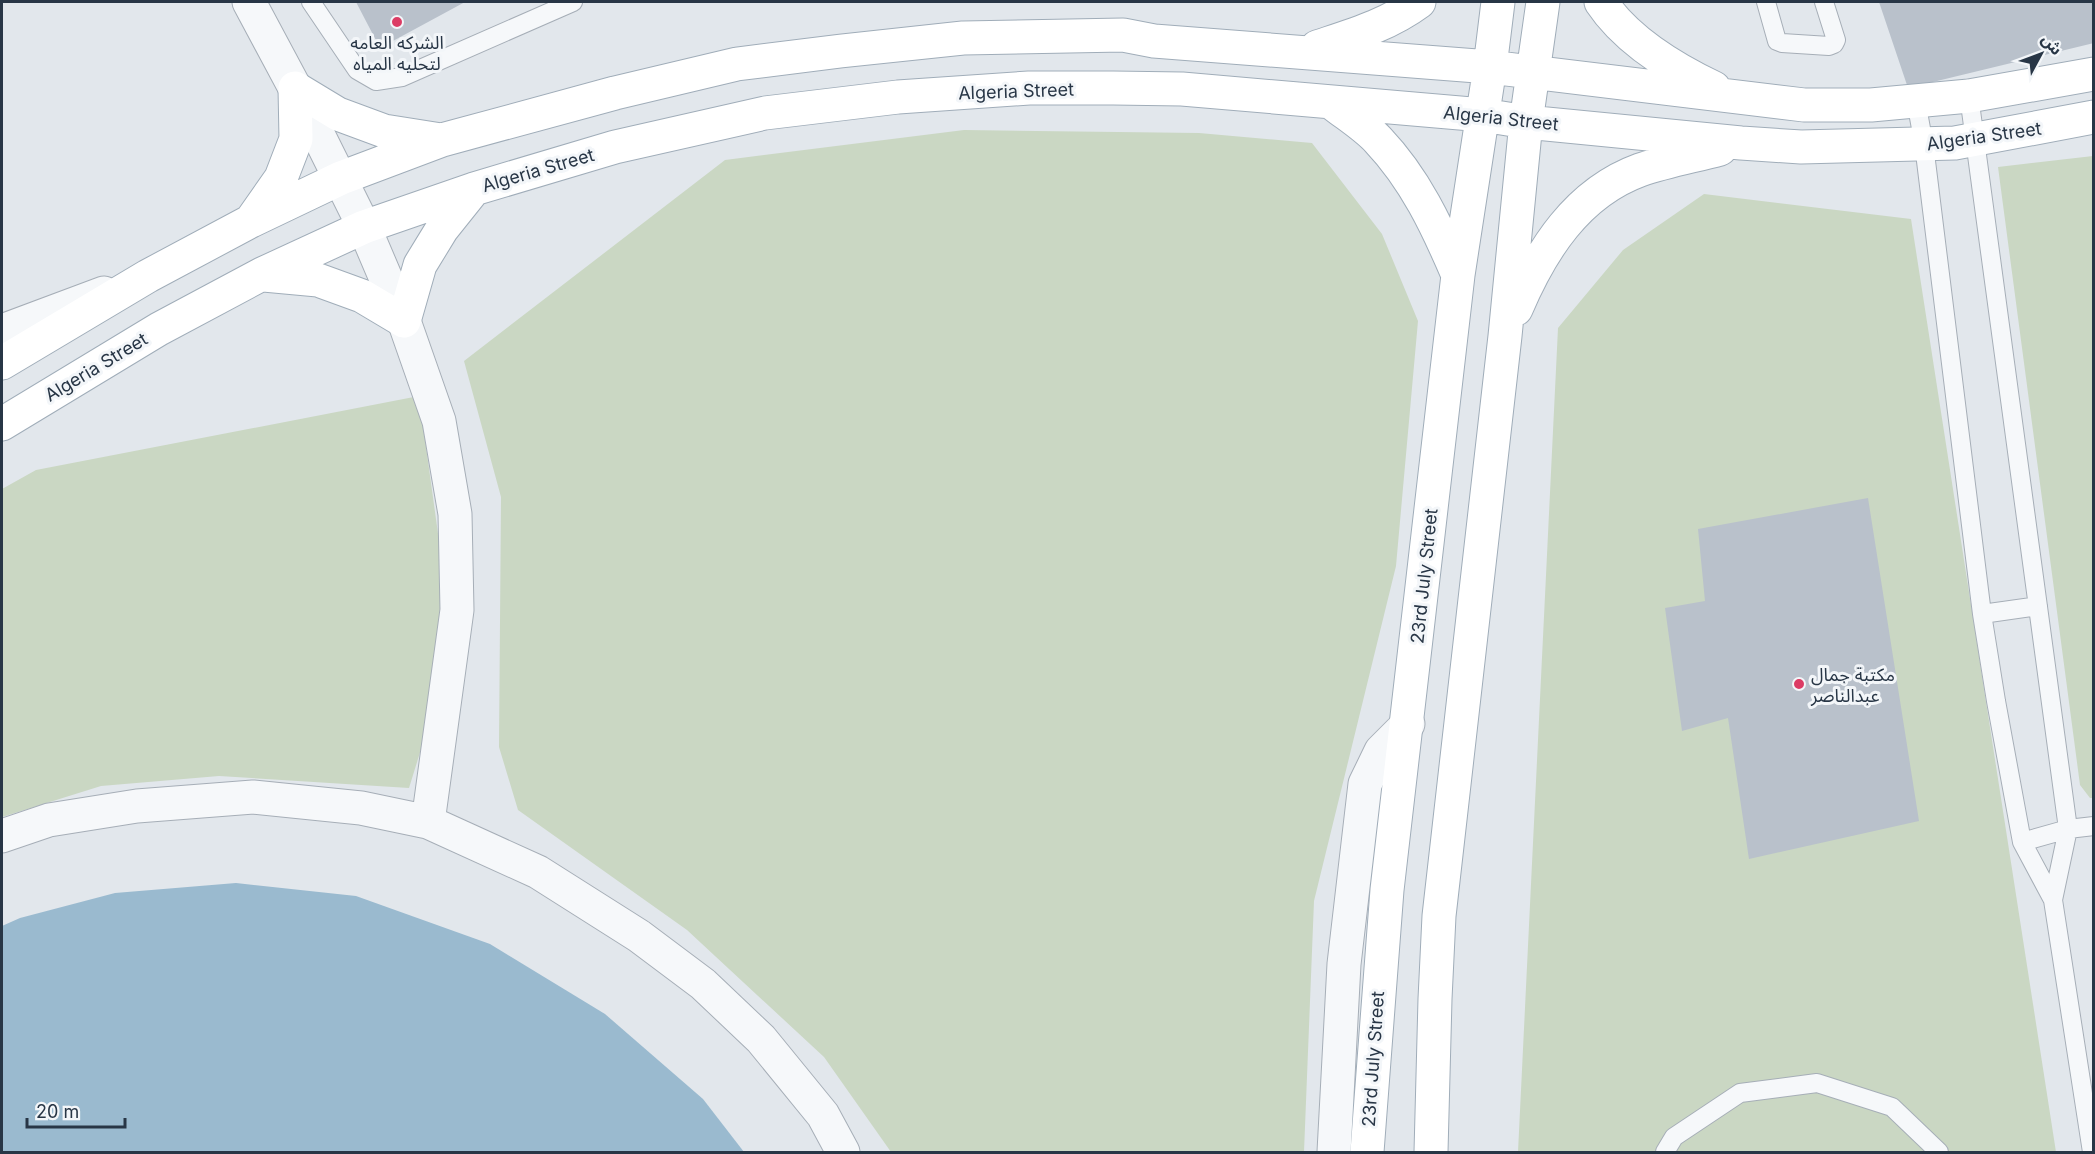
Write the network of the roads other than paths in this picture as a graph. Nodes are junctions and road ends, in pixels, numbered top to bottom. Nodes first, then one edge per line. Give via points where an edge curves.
1 (249, 2) edge
2 (311, 2) edge
3 (573, 2) edge
4 (1419, 2) edge
5 (1498, 2) edge
6 (1543, 2) edge
7 (1601, 2) edge
8 (1766, 2) edge
9 (1824, 2) edge
10 (1304, 51) junction
11 (1490, 67) junction
12 (1533, 73) junction
13 (2094, 74) edge
14 (295, 88) junction
15 (1969, 96) junction
16 (1734, 97) junction
17 (1916, 101) junction
18 (1332, 103) junction
19 (1483, 115) junction
20 (2094, 117) edge
21 (1527, 122) junction
22 (442, 140) junction
23 (1974, 141) junction
24 (1741, 143) junction
25 (1924, 145) junction
26 (341, 178) junction
27 (474, 189) junction
28 (251, 221) junction
29 (364, 228) junction
30 (262, 274) junction
31 (1458, 274) junction
32 (147, 276) junction
33 (404, 321) junction
34 (2, 331) edge
35 (1505, 336) junction
36 (2, 363) edge
37 (2, 424) edge
38 (2038, 606) junction
39 (1982, 614) junction
40 (1408, 724) junction
41 (428, 822) junction
42 (2094, 826) edge
43 (2068, 829) junction
44 (2, 836) edge
45 (2022, 842) junction
46 (2053, 900) junction
47 (843, 1152) edge
48 (1334, 1152) edge
49 (1367, 1152) edge
50 (1431, 1152) edge
51 (1665, 1152) edge
52 (1939, 1152) edge
53 (2092, 1152) edge

1 - 14 street
2 - 3 lane via 357,70 376,81 402,77
4 - 10 main road via 1369,30
5 - 11 main road, 23rd July Street
6 - 12 main road
7 - 16 main road via 1644,47 1686,75
8 - 9 lane via 1777,41 1829,46 1836,40
10 - 11 main road
10 - 22 main road via 1154,41 1123,35 963,38 737,64
11 - 12 main road
11 - 19 main road, 23rd July Street
12 - 16 main road
12 - 21 main road
13 - 15 main road
14 - 22 main road via 338,114 384,131
14 - 26 street
14 - 28 main road via 296,140 281,178
15 - 17 main road
15 - 23 lane
16 - 17 main road via 1804,105
17 - 25 lane
18 - 19 main road, Algeria Street
18 - 27 main road, Algeria Street via 1182,89 1113,88 1029,88 898,97 765,113 615,147
18 - 31 main road via 1373,135 1407,175 1435,221
19 - 21 main road, Algeria Street
19 - 31 main road, 23rd July Street
20 - 23 main road, Algeria Street
21 - 24 main road, Algeria Street
21 - 35 main road
22 - 26 main road
23 - 25 main road, Algeria Street
23 - 38 lane
24 - 25 main road, Algeria Street via 1801,147
24 - 35 main road via 1640,171 1599,191 1578,209 1547,247
25 - 39 lane
26 - 28 main road
26 - 29 street
27 - 29 main road, Algeria Street
27 - 33 main road via 420,265
28 - 32 main road
29 - 30 main road, Algeria Street
29 - 33 street
30 - 33 main road via 318,280 362,296
30 - 37 main road, Algeria Street via 159,329
31 - 40 main road, 23rd July Street
32 - 34 street
32 - 36 main road
33 - 41 street via 439,422 455,514 457,610
35 - 50 main road via 1439,916
38 - 39 lane
38 - 43 lane
39 - 45 lane
40 - 48 street via 1381,752 1365,784 1344,964
40 - 49 main road, 23rd July Street via 1385,912
41 - 44 street via 361,808 253,797 126,808 49,820
41 - 47 street via 538,872 639,936 703,984 761,1039 823,1115
42 - 43 lane
43 - 45 lane
43 - 46 lane
45 - 46 lane
46 - 53 lane
51 - 52 lane via 1674,1137 1740,1093 1817,1083 1892,1107

